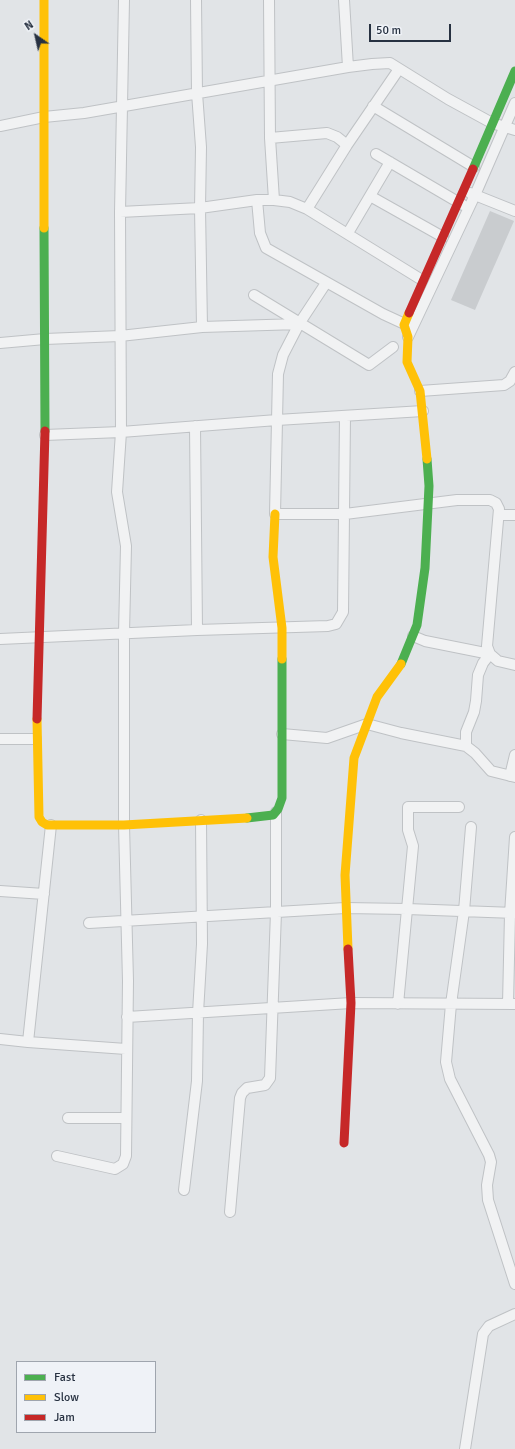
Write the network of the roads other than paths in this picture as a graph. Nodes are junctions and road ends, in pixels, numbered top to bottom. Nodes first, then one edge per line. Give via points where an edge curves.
1 (44, 0) edge
2 (124, 0) edge
3 (196, 0) edge
4 (269, 0) edge
5 (344, 0) edge
6 (348, 67) junction
7 (400, 69) junction
8 (515, 71) edge
9 (269, 80) junction
10 (197, 93) junction
11 (515, 103) edge
12 (122, 106) junction
13 (373, 106) junction
14 (44, 117) junction
15 (492, 122) junction
16 (0, 126) edge
17 (505, 127) junction
18 (515, 130) edge
19 (270, 138) junction
20 (347, 145) junction
21 (376, 154) dead end
22 (390, 162) junction
23 (474, 167) junction
24 (464, 190) junction
25 (475, 195) junction
26 (370, 196) junction
27 (257, 200) junction
28 (274, 200) junction
29 (458, 202) junction
30 (200, 208) junction
31 (469, 208) junction
32 (307, 209) junction
33 (515, 211) edge
34 (120, 212) junction
35 (348, 234) junction
36 (443, 237) junction
37 (422, 280) junction
38 (326, 283) junction
39 (416, 294) junction
40 (254, 295) dead end
41 (427, 298) junction
42 (299, 324) junction
43 (409, 326) junction
44 (202, 327) junction
45 (120, 336) junction
46 (408, 336) joint
47 (45, 339) junction
48 (0, 343) edge
49 (393, 347) dead end
50 (515, 372) edge
51 (420, 391) junction
52 (423, 411) junction
53 (345, 416) junction
54 (277, 420) junction
55 (195, 426) junction
56 (121, 432) junction
57 (45, 435) junction
58 (428, 503) junction
59 (275, 514) junction
60 (345, 514) junction
61 (499, 515) junction
62 (515, 515) edge
63 (282, 628) junction
64 (197, 630) junction
65 (124, 633) junction
66 (413, 636) junction
67 (39, 637) junction
68 (0, 639) edge
69 (490, 654) junction
70 (515, 665) edge
71 (367, 724) junction
72 (282, 734) junction
73 (0, 739) edge
74 (36, 739) junction
75 (466, 746) junction
76 (515, 755) edge
77 (513, 777) edge
78 (459, 807) dead end
79 (276, 812) junction
80 (201, 820) junction
81 (52, 825) junction
82 (124, 825) junction
83 (470, 827) dead end
84 (515, 837) edge
85 (0, 891) edge
86 (44, 894) junction
87 (345, 908) junction
88 (407, 908) junction
89 (464, 911) junction
90 (276, 912) junction
91 (512, 913) edge
92 (201, 916) junction
93 (128, 920) junction
94 (89, 923) dead end
95 (351, 1003) junction
96 (398, 1004) junction
97 (451, 1004) junction
98 (511, 1004) edge
99 (272, 1009) junction
100 (198, 1013) junction
101 (127, 1017) junction
102 (0, 1039) edge
103 (28, 1042) junction
104 (126, 1049) junction
105 (68, 1118) dead end
106 (126, 1118) junction
107 (344, 1143) dead end
108 (57, 1156) dead end
109 (184, 1190) dead end
110 (230, 1212) dead end
111 (515, 1284) edge
112 (515, 1314) edge
113 (465, 1449) edge

1 - 14 street
2 - 12 street
3 - 10 street
4 - 9 street
5 - 6 street
6 - 7 street via 390,64
6 - 9 street
7 - 13 street
7 - 15 street via 448,99
8 - 15 street
9 - 10 street
9 - 19 street
10 - 12 street
10 - 30 street via 201,147
11 - 17 street
12 - 14 street
12 - 34 street
13 - 20 street
13 - 23 street
14 - 16 street
14 - 47 street
15 - 17 street
15 - 23 street
17 - 18 street
17 - 25 street
19 - 20 street via 327,133
19 - 28 street
20 - 32 street
21 - 22 street
22 - 26 street
22 - 29 street
23 - 24 street
24 - 25 street
24 - 29 street
25 - 31 street
25 - 33 street
26 - 35 street
26 - 36 street
27 - 28 street
27 - 30 street
27 - 38 street via 260,233 266,248
28 - 32 street via 290,202
29 - 31 street
29 - 36 street
30 - 34 street
30 - 44 street
31 - 41 street
32 - 35 street
34 - 45 street
35 - 37 street
36 - 37 street
37 - 39 street
38 - 42 street
38 - 43 street
39 - 41 street
39 - 43 street
40 - 42 street
41 - 43 street
42 - 44 street
42 - 49 street via 369,365
42 - 54 street via 283,355 278,374
43 - 46 street
44 - 45 street
45 - 47 street
45 - 56 street
46 - 51 street via 407,362
47 - 48 street
47 - 57 street
50 - 51 street via 504,385
51 - 52 street
52 - 53 street
52 - 58 street
53 - 54 street
53 - 60 street
54 - 55 street
54 - 59 street
55 - 56 street
55 - 64 street
56 - 57 street
56 - 65 street via 117,492 126,546
57 - 67 street
58 - 60 street
58 - 61 street via 484,498 496,504
58 - 66 street via 425,568 418,625
59 - 60 street
59 - 63 street via 273,557
60 - 63 street via 343,612 340,619 336,624 328,626
61 - 62 street
61 - 69 street via 487,646
63 - 64 street
63 - 72 street
64 - 65 street
65 - 67 street
65 - 82 street
66 - 69 street via 425,641
66 - 71 street via 401,664 377,697
67 - 68 street
67 - 74 street
69 - 70 street via 498,661
69 - 75 street via 478,675 476,706 466,732
71 - 72 street via 327,738
71 - 75 street via 401,734
71 - 87 street via 354,758
72 - 79 street via 282,798
73 - 74 street
74 - 81 street via 39,817 47,825
75 - 77 street via 492,771
76 - 77 street
78 - 88 street via 408,807 408,830 413,846
79 - 80 street via 267,817
79 - 90 street
80 - 82 street
80 - 92 street
81 - 82 street
81 - 86 street
82 - 93 street
83 - 89 street
84 - 91 street
85 - 86 street
86 - 103 street
87 - 88 street
87 - 90 street
87 - 95 street
88 - 89 street
88 - 96 street
89 - 91 street
89 - 97 street
90 - 92 street
90 - 99 street
91 - 98 street
92 - 93 street
92 - 100 street
93 - 94 street
93 - 101 street
95 - 96 street
95 - 99 street
95 - 107 street
96 - 97 street
97 - 98 street
97 - 111 street via 446,1052 448,1071 489,1155 488,1200
99 - 100 street
99 - 110 street via 269,1082 247,1088 240,1098
100 - 101 street
100 - 109 street via 196,1089
101 - 104 street
102 - 103 street
103 - 104 street
104 - 106 street
105 - 106 street
106 - 108 street via 126,1156 123,1164 115,1169
112 - 113 street via 489,1326 483,1334

